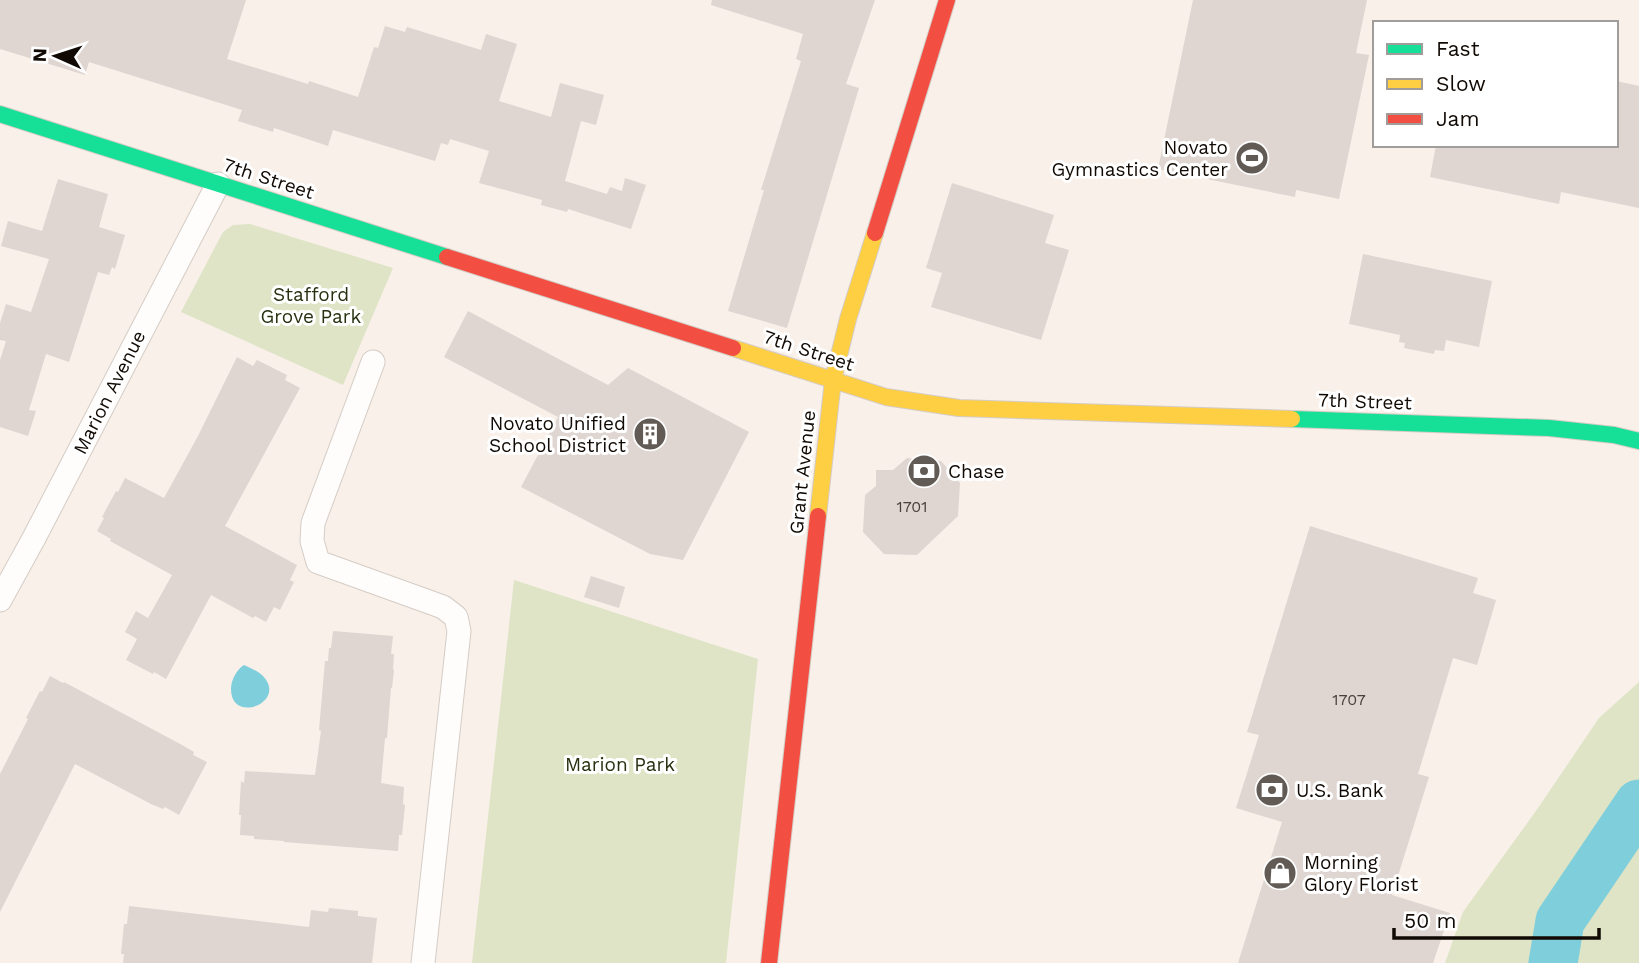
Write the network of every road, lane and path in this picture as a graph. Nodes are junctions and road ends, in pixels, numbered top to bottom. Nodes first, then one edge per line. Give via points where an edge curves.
1 (947, 0) edge
2 (0, 114) edge
3 (218, 184) junction
4 (373, 362) dead end
5 (833, 380) junction
6 (1639, 440) edge
7 (0, 600) edge
8 (424, 963) edge
9 (769, 963) edge

1 - 5 street, Grant Avenue
2 - 3 street, 7th Street
3 - 5 street, 7th Street
3 - 7 street, Marion Avenue
4 - 8 street via 313,523 312,541 318,562 443,607 456,617 459,631
5 - 6 street, 7th Street via 886,397 959,408 1549,428
5 - 9 street, Grant Avenue

